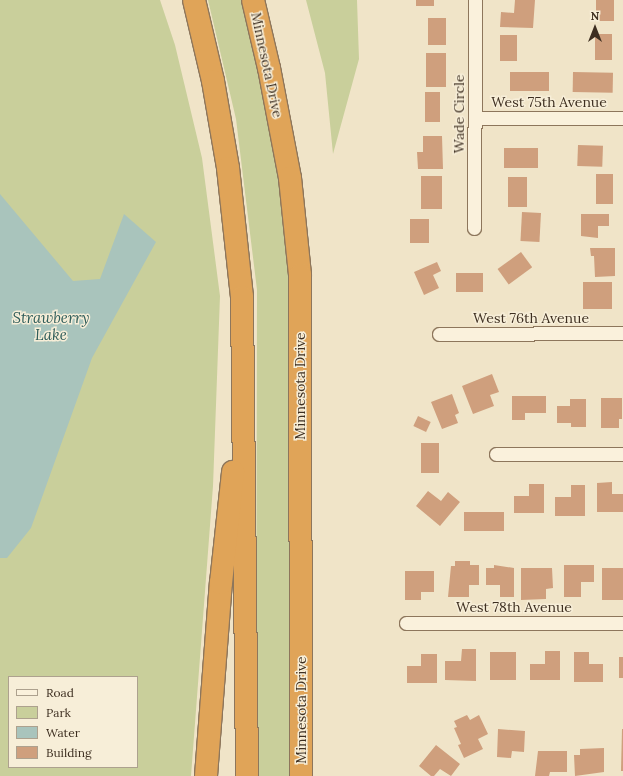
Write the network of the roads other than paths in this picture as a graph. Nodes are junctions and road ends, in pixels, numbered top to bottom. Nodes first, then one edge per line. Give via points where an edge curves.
1 (194, 0) edge
2 (253, 0) edge
3 (476, 0) edge
4 (476, 118) junction
5 (623, 118) edge
6 (474, 228) dead end
7 (623, 333) edge
8 (440, 334) dead end
9 (244, 384) junction
10 (496, 454) dead end
11 (623, 454) edge
12 (406, 623) dead end
13 (623, 623) edge
14 (206, 776) edge
15 (247, 776) edge
16 (301, 776) edge

1 - 9 highway via 213,81 228,168 242,297
2 - 16 highway, Minnesota Drive via 270,68 290,178 300,275
3 - 4 street, Wade Circle
4 - 5 street, West 75th Avenue
4 - 6 street, Wade Circle
7 - 8 street, West 76th Avenue
9 - 14 highway via 221,583
9 - 15 highway
10 - 11 street
12 - 13 street, West 78th Avenue

